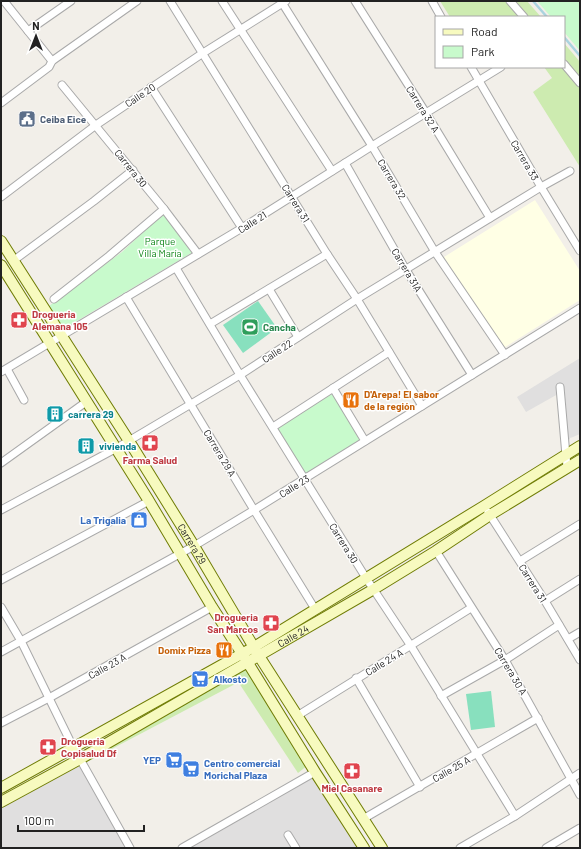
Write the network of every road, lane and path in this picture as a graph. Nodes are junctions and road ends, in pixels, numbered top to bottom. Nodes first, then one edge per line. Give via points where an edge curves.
1 (4, 1) edge
2 (137, 1) edge
3 (170, 1) edge
4 (222, 1) edge
5 (355, 1) edge
6 (432, 1) edge
7 (510, 1) edge
8 (67, 2) edge
9 (283, 2) edge
10 (440, 16) edge
11 (523, 16) edge
12 (240, 30) junction
13 (28, 31) junction
14 (203, 53) junction
15 (52, 61) junction
16 (565, 65) edge
17 (473, 68) edge
18 (499, 68) edge
19 (480, 80) junction
20 (580, 83) edge
21 (62, 84) dead end
22 (151, 87) junction
23 (1, 103) edge
24 (426, 113) junction
25 (96, 125) junction
26 (372, 146) junction
27 (345, 163) junction
28 (133, 170) junction
29 (332, 171) junction
30 (570, 171) dead end
31 (541, 187) junction
32 (1, 197) edge
33 (292, 197) junction
34 (164, 209) junction
35 (490, 218) junction
36 (242, 228) junction
37 (1, 241) edge
38 (580, 251) edge
39 (435, 252) junction
40 (198, 254) junction
41 (327, 254) junction
42 (13, 261) junction
43 (1, 265) edge
44 (176, 268) junction
45 (406, 270) junction
46 (269, 289) junction
47 (126, 297) junction
48 (54, 299) dead end
49 (357, 299) junction
50 (580, 308) edge
51 (210, 324) junction
52 (62, 335) junction
53 (298, 337) junction
54 (50, 342) junction
55 (389, 352) junction
56 (505, 355) junction
57 (4, 370) edge
58 (240, 375) junction
59 (472, 375) junction
60 (560, 387) dead end
61 (333, 388) junction
62 (24, 400) dead end
63 (86, 402) junction
64 (191, 404) junction
65 (422, 406) junction
66 (273, 427) junction
67 (129, 441) junction
68 (365, 441) junction
69 (580, 446) edge
70 (116, 449) junction
71 (566, 455) junction
72 (580, 460) edge
73 (1, 463) edge
74 (567, 467) junction
75 (305, 479) junction
76 (149, 502) junction
77 (1, 510) edge
78 (254, 510) junction
79 (487, 511) junction
80 (580, 524) edge
81 (194, 546) junction
82 (436, 551) junction
83 (179, 554) junction
84 (520, 561) junction
85 (366, 578) junction
86 (580, 579) edge
87 (1, 580) edge
88 (374, 589) junction
89 (545, 601) junction
90 (1, 607) edge
91 (212, 607) junction
92 (471, 608) junction
93 (315, 609) junction
94 (559, 625) junction
95 (580, 632) edge
96 (568, 639) junction
97 (21, 641) junction
98 (411, 646) junction
99 (254, 647) junction
100 (1, 652) edge
101 (241, 653) junction
102 (259, 656) junction
103 (505, 660) junction
104 (580, 660) edge
105 (248, 663) junction
106 (356, 678) junction
107 (441, 696) junction
108 (49, 698) junction
109 (297, 716) junction
110 (538, 718) junction
111 (1, 723) edge
112 (73, 747) junction
113 (477, 754) junction
114 (80, 759) junction
115 (315, 772) junction
116 (580, 773) edge
117 (572, 779) junction
118 (420, 787) junction
119 (1, 788) edge
120 (580, 794) edge
121 (1, 802) edge
122 (515, 816) junction
123 (364, 819) junction
124 (580, 828) edge
125 (288, 835) dead end
126 (193, 845) edge
127 (130, 848) edge
128 (182, 848) edge
129 (296, 848) edge
130 (364, 848) edge
131 (382, 848) edge
132 (460, 848) edge
133 (546, 848) edge

1 - 13 street
2 - 15 street
3 - 14 street, Carrera 31
4 - 12 street
5 - 24 street, Carrera 32 A
6 - 10 street
7 - 11 street
8 - 13 street
9 - 12 street, Calle 20
9 - 26 street, Carrera 32
12 - 14 street, Calle 20
12 - 29 street
13 - 15 street
14 - 22 street, Calle 20
14 - 33 street, Carrera 31
15 - 23 street via 49,67
16 - 20 street
17 - 19 street, Carrera 33
18 - 19 street, Calle 21
19 - 24 street, Calle 21
19 - 31 street, Carrera 33
21 - 25 street, Carrera 30
22 - 25 street, Calle 20
22 - 36 street
24 - 26 street, Calle 21
24 - 35 street, Carrera 32 A
25 - 28 street, Carrera 30
25 - 32 street, Calle 20
26 - 27 street, Calle 21
26 - 39 street, Carrera 32
27 - 29 street, Calle 21
27 - 45 street, Carrera 31A
28 - 34 street, Carrera 30
28 - 42 street
29 - 33 street, Calle 21
30 - 31 street, Calle 22
31 - 35 street, Calle 22
31 - 38 street, Carrera 33
33 - 36 street, Calle 21
33 - 41 street, Carrera 31
34 - 40 street, Carrera 30
34 - 48 street
35 - 39 street, Calle 22
36 - 40 street, Calle 21
37 - 42 main road, Carrera 29
39 - 45 street, Calle 22
39 - 56 street, Carrera 32
40 - 44 street, Calle 21
41 - 46 street
41 - 49 street, Carrera 31
42 - 52 main road, Carrera 29
43 - 54 main road, Carrera 29
44 - 47 street, Calle 21
44 - 51 street, Carrera 30
45 - 49 street, Calle 22
45 - 59 street, Carrera 31A
46 - 51 street
46 - 53 street
47 - 52 street, Calle 21
47 - 64 street, Carrera 29 A
49 - 53 street, Calle 22
49 - 55 street, Carrera 31
50 - 56 street, Calle 23
51 - 58 street, Carrera 30
52 - 54 street, Calle 21
52 - 67 main road, Carrera 29
53 - 58 street, Calle 22
54 - 57 street, Calle 21
54 - 63 main road, Carrera 29
55 - 61 street
55 - 65 street, Carrera 31
56 - 59 street, Calle 23
57 - 62 street
58 - 64 street, Calle 22
58 - 66 street, Carrera 30
59 - 65 street, Calle 23
60 - 71 street
61 - 66 street
61 - 68 street
63 - 70 main road, Carrera 29
63 - 73 street
64 - 67 street, Calle 22
64 - 78 street, Carrera 29 A
65 - 68 street, Calle 23
66 - 75 street, Carrera 30
67 - 70 street, Calle 22
67 - 81 main road, Carrera 29
68 - 75 street, Calle 23
69 - 71 main road, Calle 24
70 - 76 main road, Carrera 29
70 - 77 street, Calle 22
71 - 74 street
71 - 79 main road, Calle 24
72 - 74 main road, Calle 24
74 - 79 main road, Calle 24
75 - 78 street, Calle 23
75 - 85 street, Carrera 30
76 - 83 main road, Carrera 29
76 - 87 street
78 - 81 street, Calle 23
78 - 93 street, Carrera 29 A
79 - 82 main road, Calle 24
79 - 84 street, Carrera 31
79 - 85 main road, Calle 24
80 - 84 street
81 - 83 street, Calle 23
81 - 99 main road, Carrera 29
82 - 88 main road, Calle 24
82 - 92 street, Carrera 30 A
83 - 91 main road, Carrera 29
83 - 97 street, Calle 23
84 - 89 street, Carrera 31
85 - 88 street, Carrera 30
85 - 93 main road, Calle 24
86 - 89 street
88 - 98 street, Carrera 30
88 - 102 main road, Calle 24
89 - 94 street, Carrera 31
90 - 97 street
91 - 101 main road, Carrera 29
91 - 108 street, Calle 23 A
92 - 98 street, Calle 24 A
92 - 103 street, Carrera 30 A
93 - 99 main road, Calle 24
94 - 96 street, Carrera 31
94 - 103 street
95 - 96 street
96 - 104 street, Carrera 31
97 - 100 street, Calle 23
97 - 108 street
98 - 106 street, Calle 24 A
98 - 107 street, Carrera 30
99 - 101 main road, Calle 24
99 - 102 main road, Carrera 29
101 - 105 main road, Carrera 29
101 - 112 main road, Calle 24
102 - 105 main road, Calle 24
102 - 109 main road, Carrera 29
103 - 107 street
103 - 110 street, Carrera 30 A
105 - 114 main road, Calle 24
105 - 115 main road, Carrera 29
106 - 109 street, Calle 24 A
106 - 118 street
107 - 113 street, Carrera 30
108 - 111 street, Calle 23 A
108 - 112 street
109 - 123 main road, Carrera 29
110 - 113 street, Calle 25 A
110 - 117 street, Carrera 30 A
112 - 119 main road, Calle 24
113 - 118 street, Calle 25 A
113 - 122 street, Carrera 30
114 - 121 main road, Calle 24
114 - 127 street
115 - 126 street
115 - 130 main road, Carrera 29
116 - 117 street
117 - 120 street, Carrera 30 A
117 - 122 street
118 - 123 street, Calle 25 A
122 - 132 street
123 - 131 main road, Carrera 29
124 - 133 street
125 - 129 street
126 - 128 street

